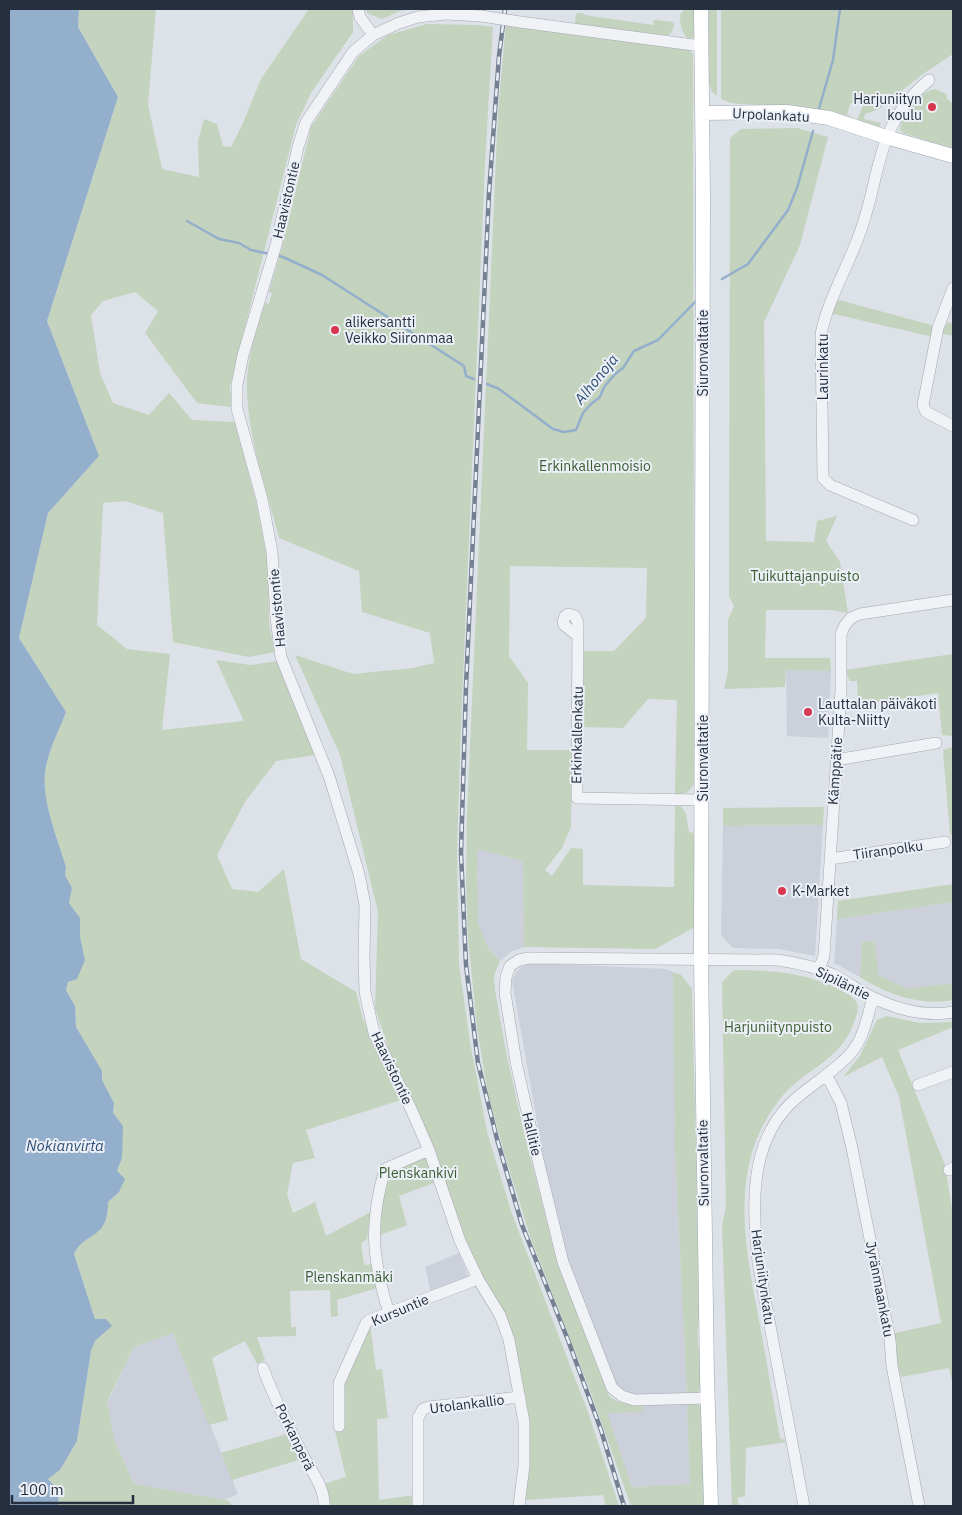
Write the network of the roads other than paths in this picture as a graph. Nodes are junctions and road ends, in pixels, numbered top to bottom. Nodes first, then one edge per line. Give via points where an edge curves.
1 (358, 9) edge
2 (701, 9) edge
3 (374, 35) junction
4 (701, 46) junction
5 (929, 80) dead end
6 (702, 113) junction
7 (886, 137) junction
8 (953, 156) edge
9 (953, 288) edge
10 (953, 426) edge
11 (913, 520) dead end
12 (953, 600) edge
13 (578, 636) dead end
14 (936, 743) dead end
15 (836, 760) junction
16 (703, 800) junction
17 (945, 842) dead end
18 (830, 859) junction
19 (701, 959) junction
20 (819, 970) junction
21 (873, 998) junction
22 (953, 1012) edge
23 (953, 1072) edge
24 (827, 1076) junction
25 (918, 1085) dead end
26 (429, 1150) junction
27 (478, 1279) junction
28 (388, 1313) junction
29 (263, 1368) dead end
30 (520, 1397) junction
31 (707, 1398) junction
32 (339, 1426) dead end
33 (324, 1506) edge
34 (418, 1506) edge
35 (518, 1506) edge
36 (711, 1506) edge
37 (804, 1506) edge
38 (919, 1506) edge

1 - 3 street
2 - 4 main road, Siuronvaltatie
3 - 4 street, Haavistontie, bridge via 418,17 446,14
3 - 26 street, Haavistontie via 353,52 306,122 276,245 243,355 237,385 237,409 262,499 272,552 281,657 329,776 359,874 365,905 364,976 368,1012 383,1054
4 - 6 main road, Siuronvaltatie
5 - 7 street, Laurinkatu via 906,103
6 - 7 main road, Urpolankatu via 787,112 829,118
6 - 16 main road, Siuronvaltatie
7 - 8 main road, Urpolankatu
7 - 11 street, Laurinkatu via 868,209 821,334 824,478 830,485
9 - 10 street via 938,328 923,405 926,412
12 - 15 street, Kämppätie via 860,614 845,625 841,634
13 - 16 street, Erkinkallenkatu via 577,798
14 - 15 street
15 - 18 street, Kämppätie
16 - 19 main road, Siuronvaltatie
17 - 18 street, Tiiranpolku
18 - 20 street, Kämppätie via 824,956
19 - 20 street, Sipiläntie via 778,960
19 - 31 main road, Siuronvaltatie
19 - 31 street, Hallitie via 530,958 510,966 505,992 536,1156 563,1262 612,1388 634,1400
20 - 21 street, Sipiläntie
21 - 22 street, Sipiläntie via 900,1009 942,1014
21 - 24 street, Harjuniitynkatu via 865,1028 852,1053
23 - 25 street
24 - 37 street, Harjuniitynkatu via 802,1092 774,1124 765,1143 754,1190 758,1262
24 - 38 street, Jyränmaankatu via 841,1103 852,1148
26 - 27 street, Haavistontie via 460,1241
26 - 28 street via 385,1169 379,1189 373,1236 379,1283
27 - 28 street, Kursuntie
27 - 30 street, Haavistontie via 506,1328
28 - 32 street, Kursuntie via 366,1323 344,1370 339,1383
29 - 33 street, Porkanperä via 324,1494
30 - 34 street, Utolankallio via 423,1410 418,1418
30 - 35 street, Haavistontie via 525,1443
31 - 36 main road, Siuronvaltatie

